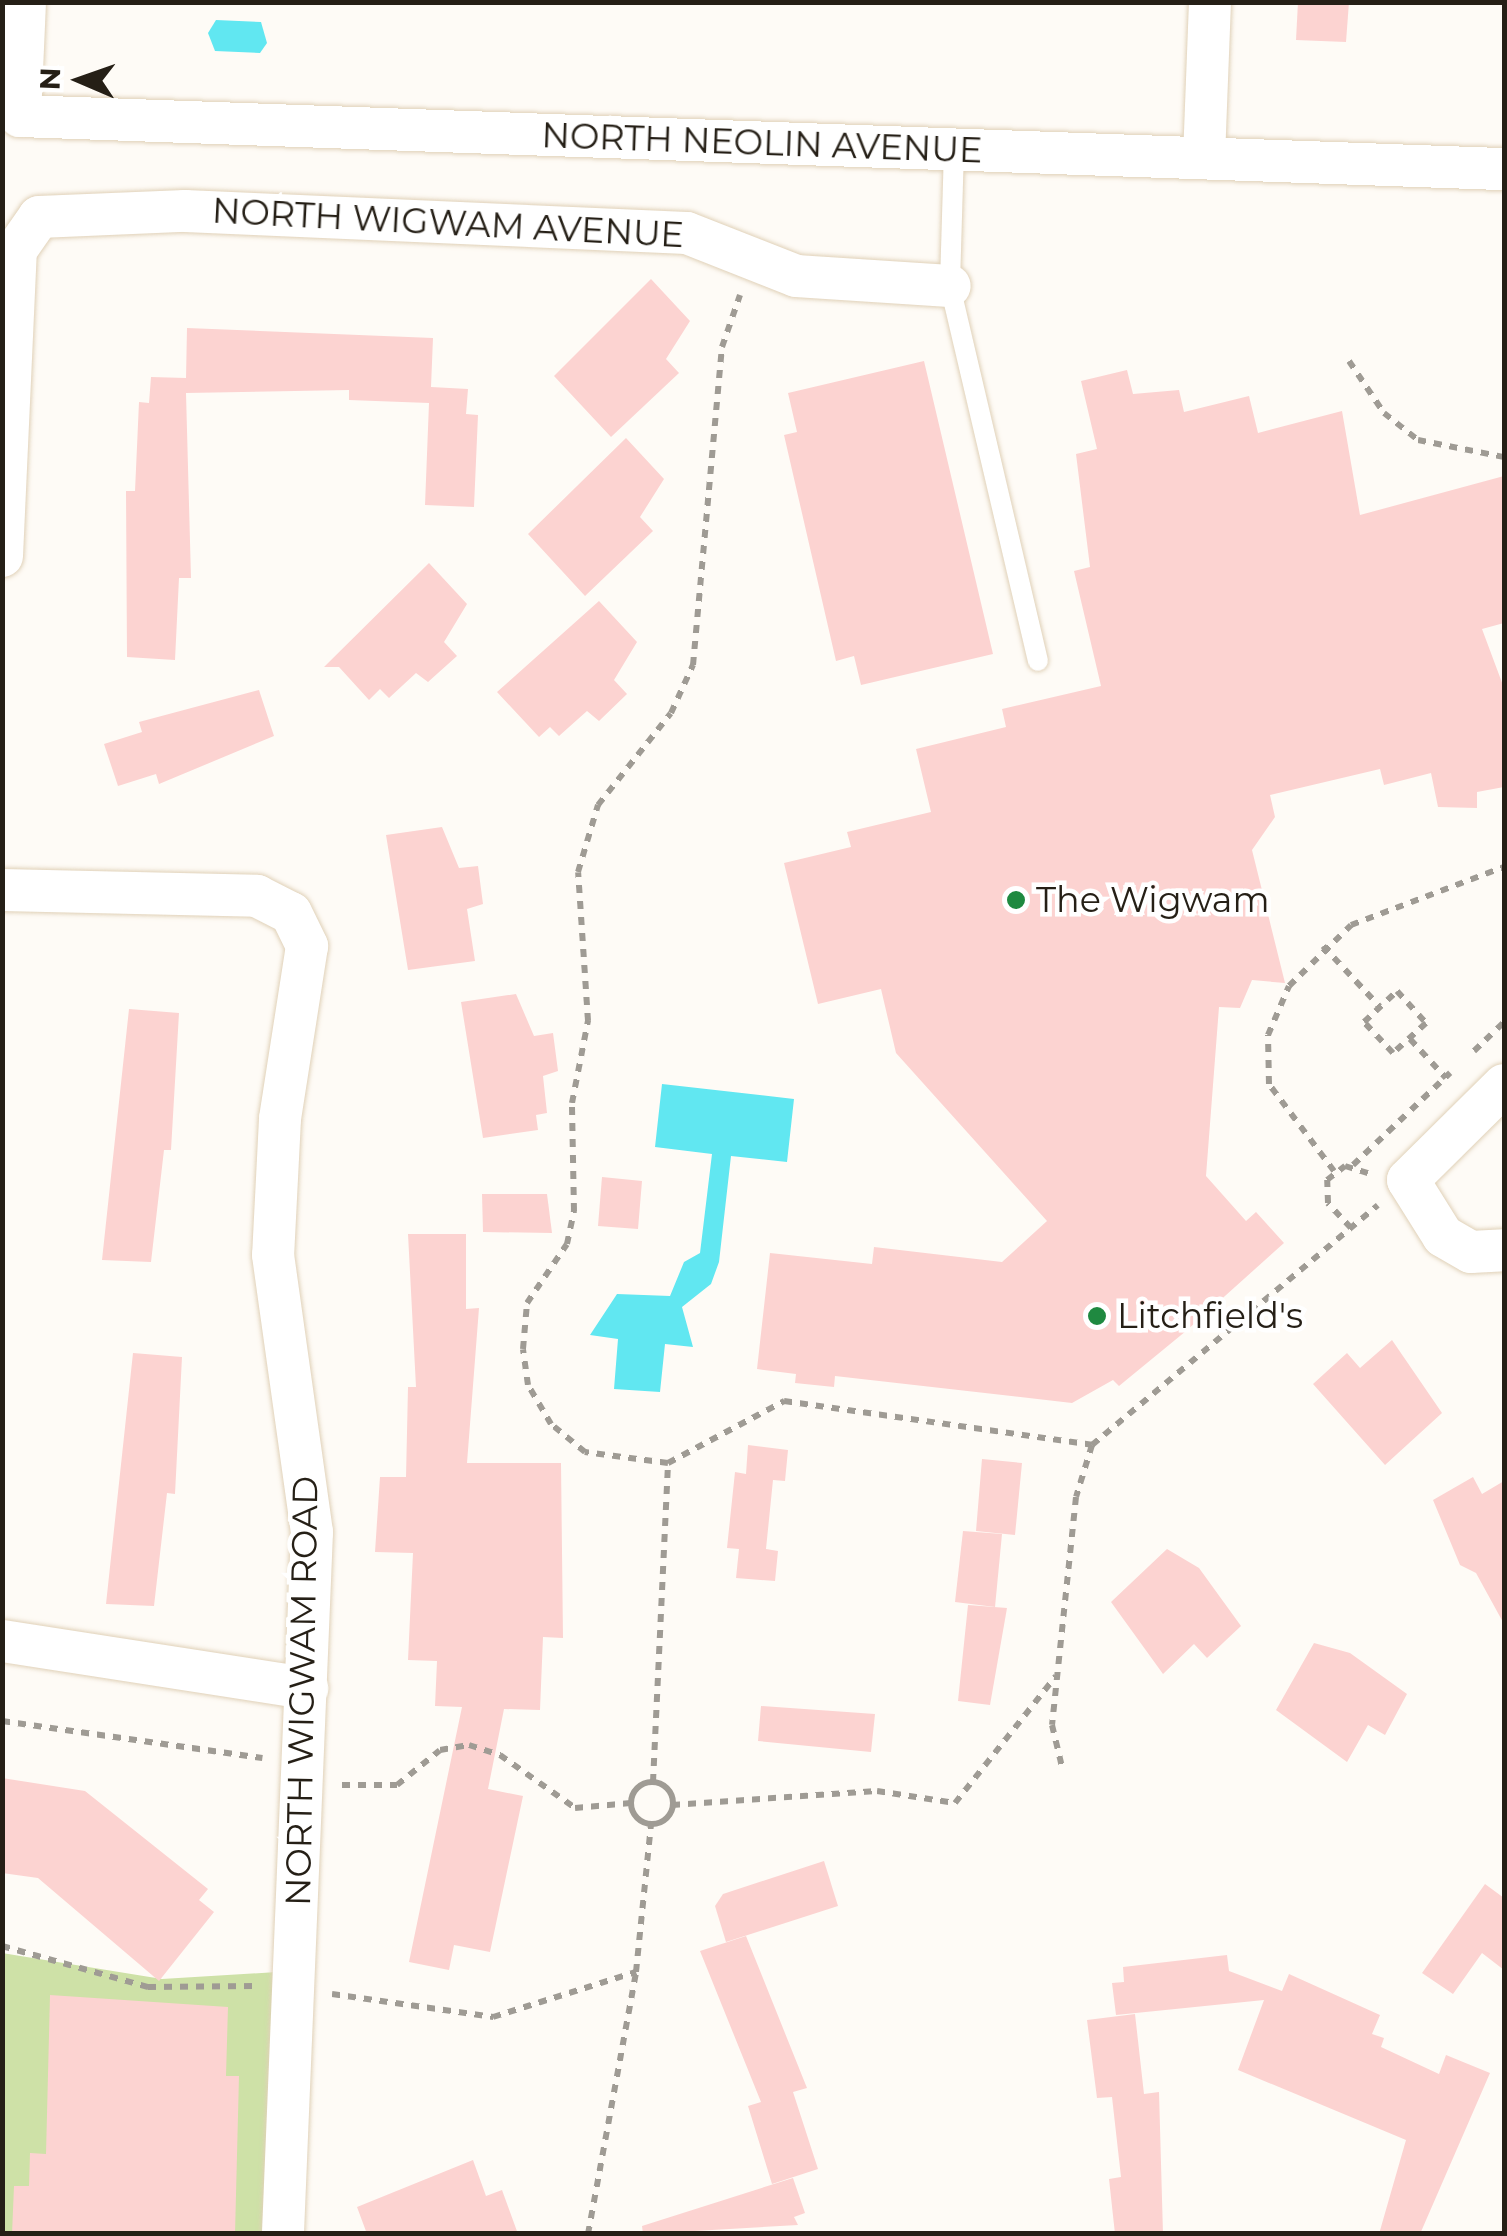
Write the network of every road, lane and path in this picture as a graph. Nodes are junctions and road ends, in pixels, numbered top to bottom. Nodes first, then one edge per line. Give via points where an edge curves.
1 (25, 2) edge
2 (1210, 2) edge
3 (954, 150) junction
4 (1204, 158) junction
5 (1504, 170) edge
6 (753, 258) junction
7 (950, 286) junction
8 (1349, 361) dead end
9 (1504, 458) edge
10 (2, 556) edge
11 (1038, 660) dead end
12 (1504, 867) edge
13 (2, 890) edge
14 (1323, 946) junction
15 (1380, 1007) junction
16 (1504, 1022) edge
17 (1410, 1039) junction
18 (1446, 1078) junction
19 (1504, 1086) edge
20 (1353, 1165) junction
21 (1334, 1171) junction
22 (1398, 1188) junction
23 (1351, 1228) junction
24 (1504, 1250) edge
25 (1092, 1445) junction
26 (668, 1463) junction
27 (2, 1640) edge
28 (1057, 1676) junction
29 (307, 1688) junction
30 (2, 1721) edge
31 (278, 1760) dead end
32 (1063, 1771) dead end
33 (653, 1782) junction
34 (328, 1784) dead end
35 (631, 1804) junction
36 (672, 1806) junction
37 (651, 1824) junction
38 (283, 2234) edge
39 (588, 2234) edge

1 - 3 street, NORTH NEOLIN AVENUE via 20,116
2 - 4 street
3 - 4 street, NORTH NEOLIN AVENUE
3 - 7 lane
4 - 5 street, NORTH NEOLIN AVENUE
6 - 7 street, NORTH WIGWAM AVENUE via 812,279
6 - 10 street, NORTH WIGWAM AVENUE via 687,233 184,211 40,217 16,250
6 - 26 path via 722,347 694,665 671,713 598,804 578,872 588,1021 572,1104 574,1210 568,1244 527,1303 523,1348 528,1385 551,1424 585,1452
7 - 11 lane
8 - 9 path via 1384,413 1418,440
12 - 14 path via 1375,913
13 - 29 street, NORTH WIGWAM ROAD via 244,894 282,906 304,934 308,975 280,1118 273,1255 310,1504
14 - 15 path
14 - 21 path via 1277,1008 1265,1062 1277,1103
15 - 17 path via 1364,1022 1394,1053
15 - 17 path via 1397,991 1407,1001 1426,1023
16 - 18 path
17 - 18 path
18 - 20 path
19 - 22 street
20 - 21 path
20 - 22 path
21 - 23 path via 1325,1196
22 - 23 path
22 - 24 street via 1443,1236 1471,1252
23 - 25 path
25 - 26 path via 784,1402
25 - 28 path via 1076,1497
26 - 33 path
27 - 29 street
28 - 32 path via 1052,1725
28 - 36 path via 1013,1720 988,1772 955,1803 877,1791
29 - 38 street, NORTH WIGWAM ROAD
30 - 31 path
33 - 35 path
33 - 36 path
34 - 35 path via 398,1785 440,1750 469,1746 506,1759 575,1808
35 - 37 path
36 - 37 path
37 - 39 path via 636,1972

